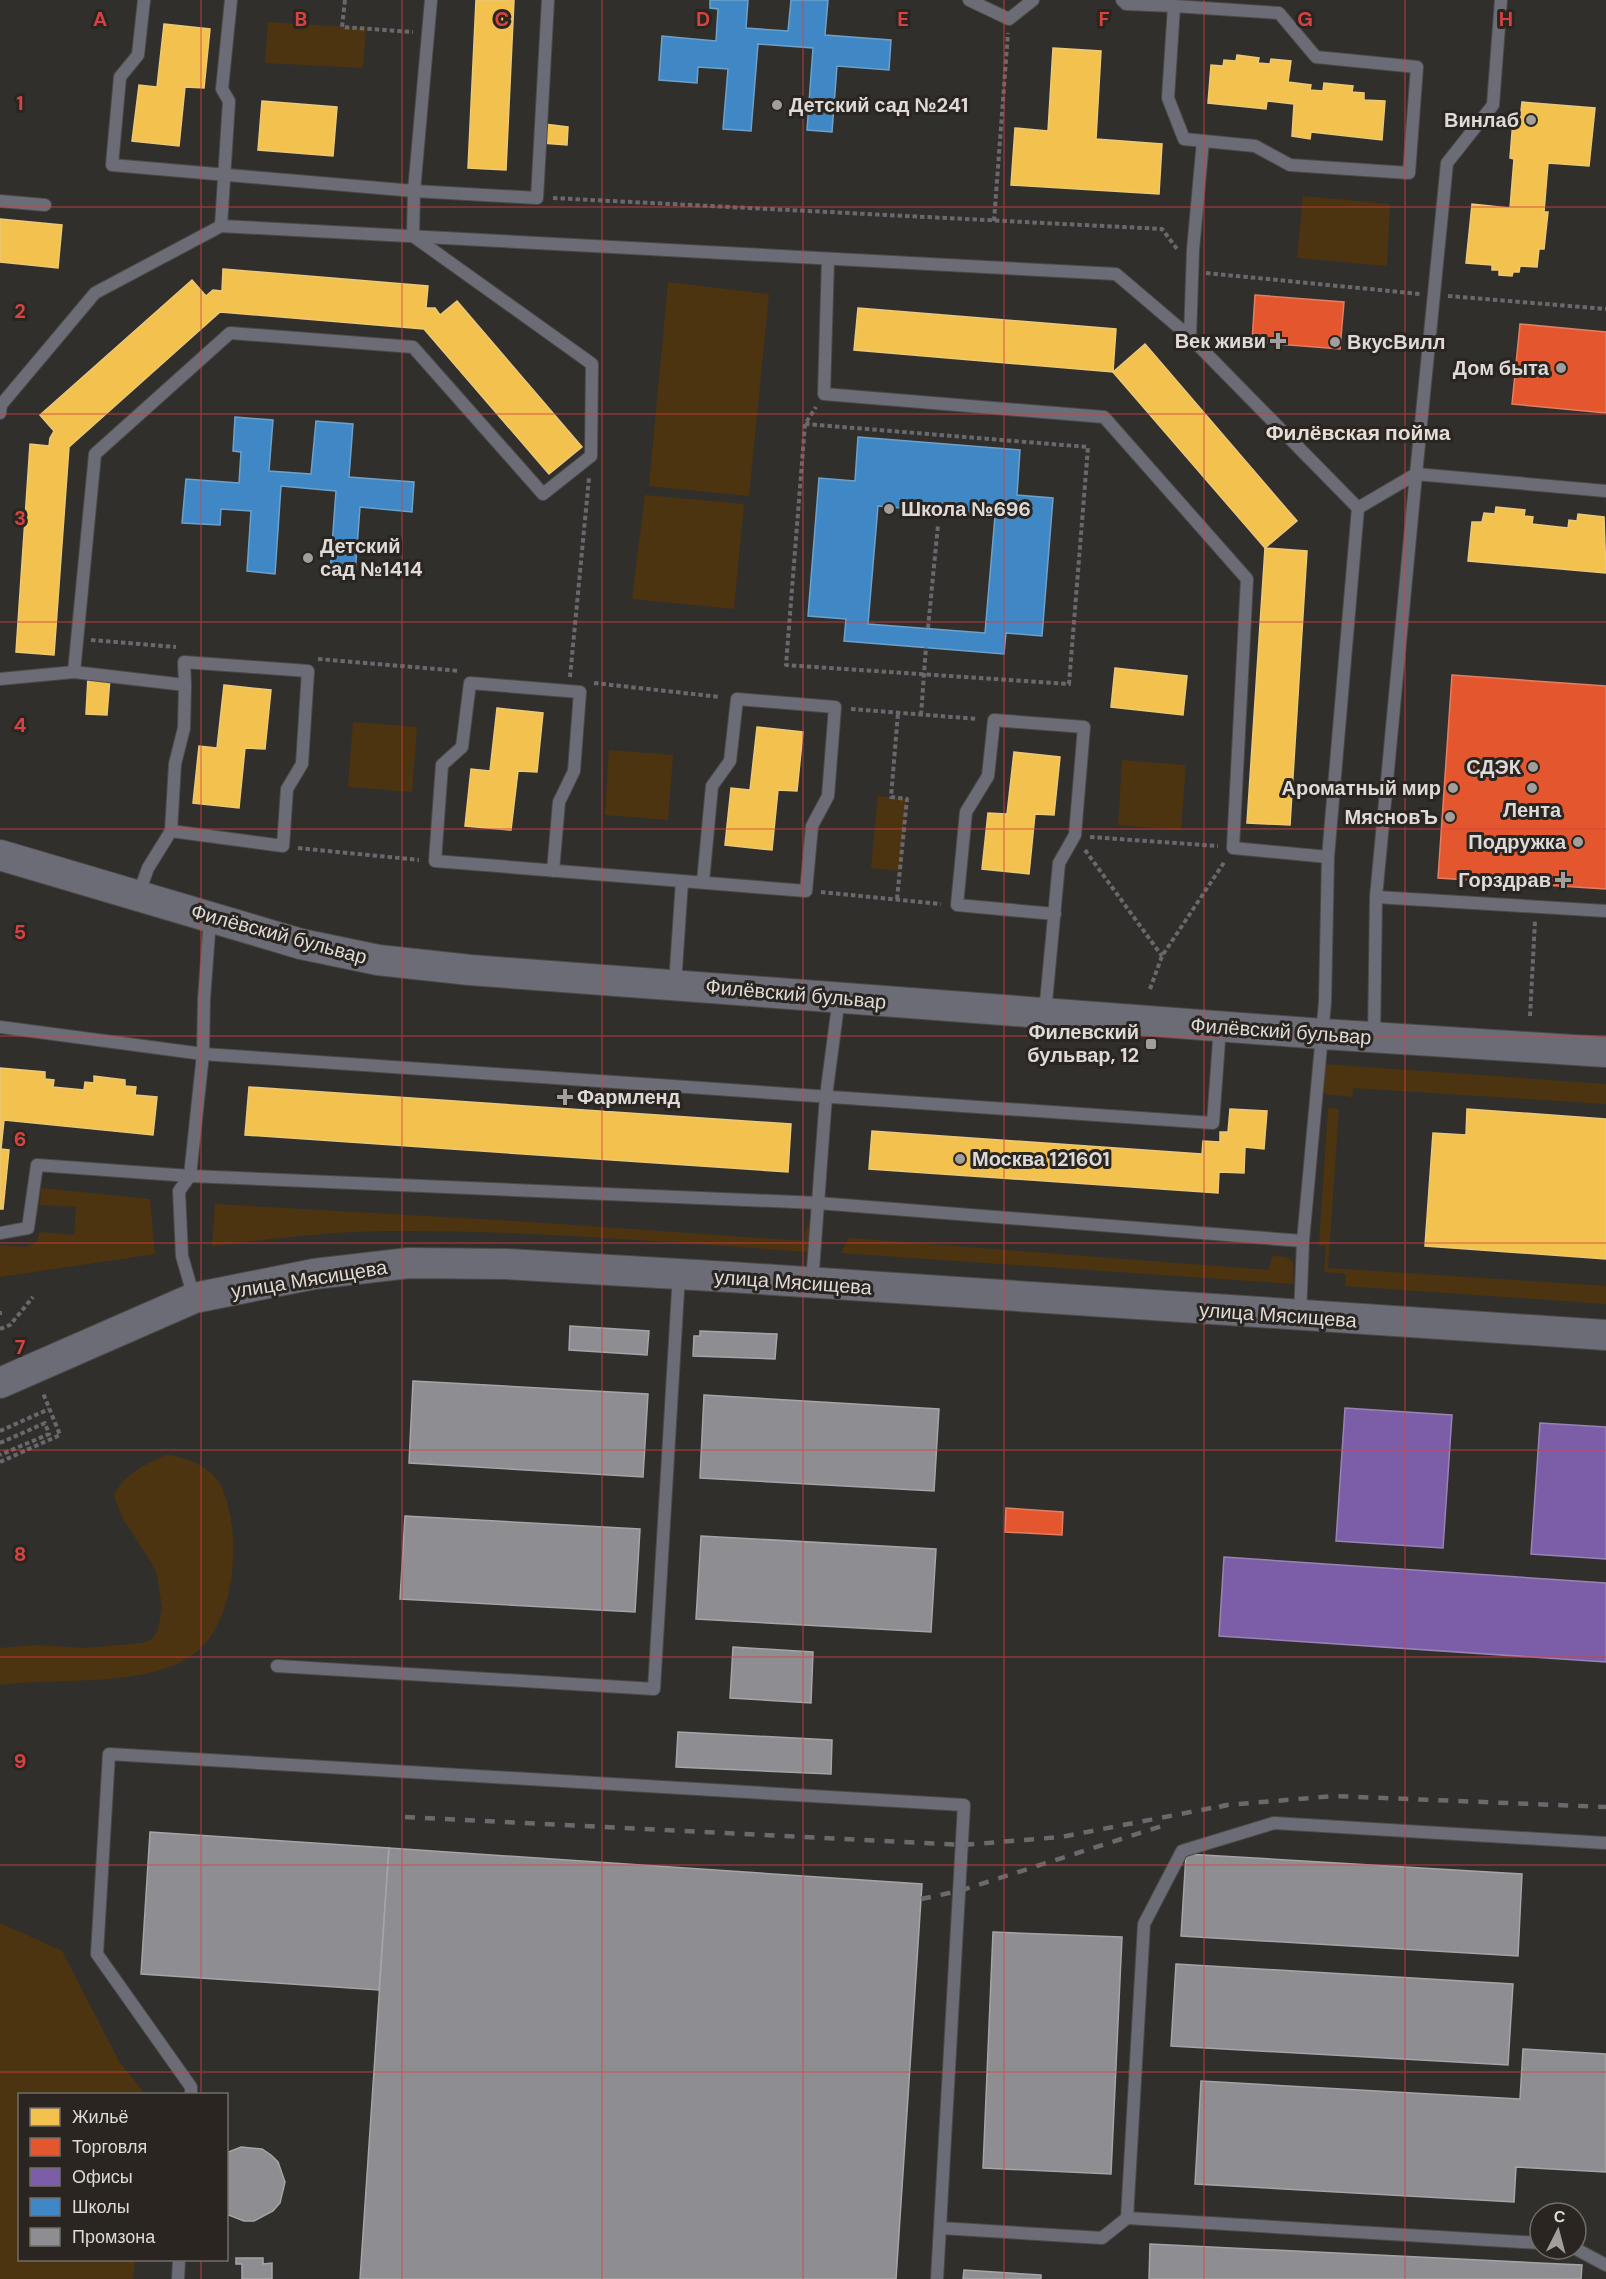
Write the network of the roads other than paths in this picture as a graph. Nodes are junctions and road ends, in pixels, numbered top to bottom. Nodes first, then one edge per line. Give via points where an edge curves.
1 (144, 0) edge
2 (231, 0) edge
3 (431, 0) edge
4 (548, 0) edge
5 (969, 0) edge
6 (1033, 0) edge
7 (1122, 0) edge
8 (1501, 0) edge
9 (1174, 6) junction
10 (1203, 141) junction
11 (225, 175) junction
12 (414, 190) junction
13 (0, 201) edge
14 (45, 205) dead end
15 (221, 226) junction
16 (413, 236) junction
17 (828, 259) junction
18 (1190, 337) junction
19 (0, 407) edge
20 (1416, 474) junction
21 (1606, 491) edge
22 (1358, 508) junction
23 (74, 672) junction
24 (0, 679) edge
25 (185, 686) junction
26 (171, 831) junction
27 (0, 855) edge
28 (1328, 857) junction
29 (553, 871) junction
30 (682, 881) junction
31 (703, 882) junction
32 (138, 896) junction
33 (1376, 897) junction
34 (1606, 911) edge
35 (1055, 914) junction
36 (210, 918) junction
37 (675, 984) junction
38 (839, 997) junction
39 (1045, 1013) junction
40 (0, 1027) edge
41 (1220, 1027) junction
42 (1323, 1034) junction
43 (1374, 1038) junction
44 (1606, 1052) edge
45 (202, 1054) junction
46 (826, 1096) junction
47 (190, 1176) junction
48 (818, 1203) junction
49 (0, 1233) edge
50 (1304, 1241) junction
51 (679, 1274) junction
52 (812, 1283) junction
53 (194, 1298) junction
54 (1300, 1316) junction
55 (1606, 1335) edge
56 (0, 1383) edge
57 (277, 1666) dead end
58 (1606, 1843) edge
59 (191, 2093) edge
60 (1127, 2218) junction
61 (940, 2228) junction
62 (1528, 2242) edge
63 (1588, 2255) edge
64 (179, 2261) edge
65 (1606, 2265) edge
66 (178, 2279) edge
67 (937, 2279) edge

1 - 11 lane via 138,55 120,77 112,165
2 - 11 lane via 222,89 229,101
3 - 12 lane
4 - 12 lane via 537,198
5 - 6 lane via 1009,19
7 - 9 lane via 1126,4
8 - 20 lane via 1493,105 1447,163
9 - 10 lane via 1168,98 1184,139
9 - 10 lane via 1280,13 1316,57 1417,67 1409,173 1290,165 1255,146
10 - 18 lane
11 - 12 lane
11 - 15 lane
12 - 16 lane
13 - 14 lane
15 - 16 lane
15 - 19 lane via 95,292
16 - 17 lane
16 - 23 lane via 592,364 591,456 543,494 413,347 230,333 95,454
17 - 18 lane via 1116,274
17 - 28 lane via 824,394 1104,417 1247,579 1233,848
18 - 22 lane
20 - 21 lane
20 - 22 lane
20 - 33 lane
22 - 28 lane
23 - 24 lane
23 - 25 lane
25 - 26 lane
25 - 26 lane via 184,662 308,671 302,764 287,789 283,846
26 - 32 lane via 148,868
27 - 32 street, Филёвский бульвар
28 - 42 lane
29 - 29 lane via 559,802 574,771 580,692 470,683 462,747 442,765 435,861
29 - 30 lane
30 - 31 lane
30 - 37 lane
31 - 31 lane via 711,786 730,761 737,699 835,707 828,796 812,826 806,891
32 - 36 street, Филёвский бульвар
33 - 34 lane
33 - 43 lane
35 - 35 lane via 1059,863 1075,836 1084,727 994,720 988,776 966,812 957,905
35 - 39 lane
36 - 37 street, Филёвский бульвар via 301,944 378,960
36 - 45 lane
37 - 38 street, Филёвский бульвар
38 - 39 street, Филёвский бульвар
38 - 46 lane
39 - 41 street, Филёвский бульвар
40 - 45 lane
41 - 42 street, Филёвский бульвар
41 - 46 lane via 1213,1123
42 - 43 street, Филёвский бульвар
42 - 50 lane
43 - 44 street, Филёвский бульвар
45 - 46 lane
45 - 47 lane
46 - 48 lane
47 - 48 lane
47 - 49 lane via 37,1165 28,1228
47 - 53 lane via 179,1191 182,1256
48 - 50 lane
48 - 52 lane
50 - 54 lane
51 - 52 street, улица Мясищева
51 - 53 street, улица Мясищева via 409,1263 314,1274
51 - 57 lane via 654,1689
52 - 54 street, улица Мясищева
53 - 56 street, улица Мясищева
54 - 55 street, улица Мясищева
58 - 60 lane via 1274,1823 1182,1851 1144,1924
59 - 61 lane via 191,2087 98,1954 109,1754 964,1805
60 - 61 lane via 1102,2238
60 - 62 lane
61 - 67 lane
63 - 65 lane
64 - 66 lane

